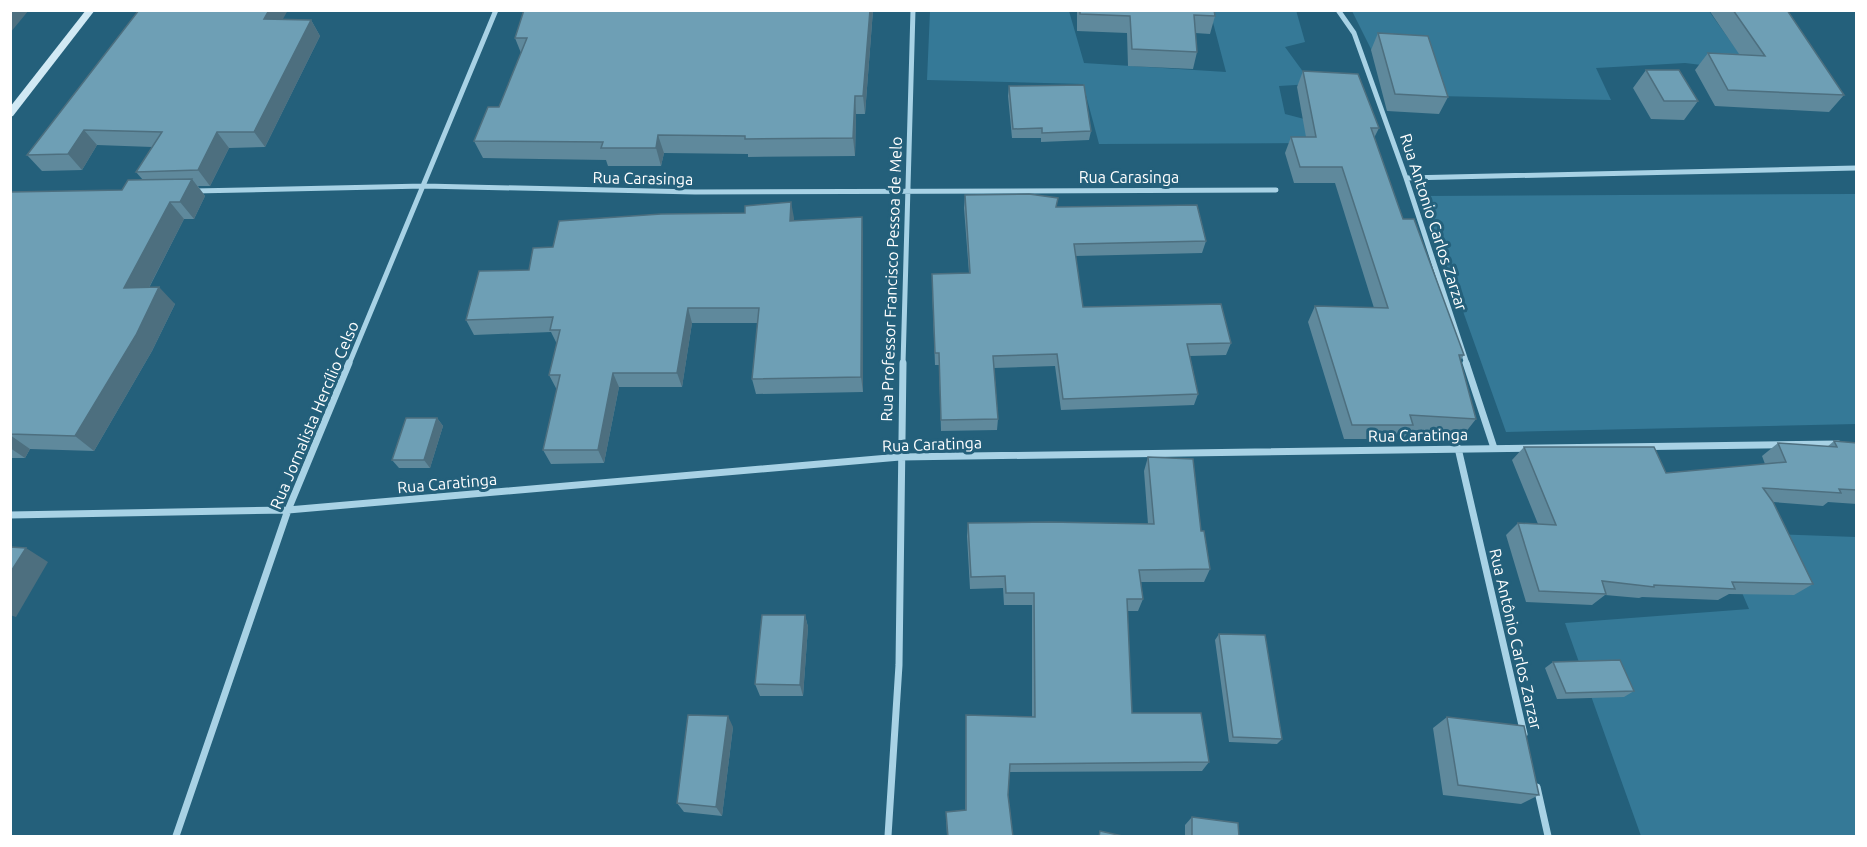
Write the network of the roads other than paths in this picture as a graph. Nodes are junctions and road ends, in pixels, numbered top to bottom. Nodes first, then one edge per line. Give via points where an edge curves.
1 (91, 10) edge
2 (496, 10) edge
3 (914, 10) edge
4 (1338, 10) edge
5 (10, 114) edge
6 (1857, 168) edge
7 (1406, 178) junction
8 (424, 186) junction
9 (1276, 190) dead end
10 (188, 191) edge
11 (907, 191) junction
12 (1845, 444) edge
13 (1458, 448) junction
14 (1494, 448) junction
15 (900, 458) junction
16 (288, 510) junction
17 (10, 515) edge
18 (1527, 745) edge
19 (1535, 779) edge
20 (176, 837) edge
21 (888, 837) edge
22 (1548, 837) edge

1 - 5 main road
2 - 8 street, Rua Jornalista Hercílio Celso
3 - 11 street, Rua Professor Francisco Pessoa de Melo
4 - 7 street, Rua Antonio Carlos Zarzar via 1354,33
6 - 7 street
7 - 14 street, Rua Antonio Carlos Zarzar
8 - 10 street, Rua Carasinga
8 - 11 street, Rua Carasinga via 695,192
8 - 16 street, Rua Jornalista Hercílio Celso
9 - 11 street, Rua Carasinga
11 - 15 street, Rua Professor Francisco Pessoa de Melo
12 - 14 street, Rua Caratinga
13 - 14 street, Rua Caratinga
13 - 15 street, Rua Caratinga
13 - 18 street, Rua Antônio Carlos Zarzar
15 - 16 street, Rua Caratinga
15 - 21 street, Rua Professor Francisco Pessoa de Melo via 899,665
16 - 17 street, Rua Caratinga
16 - 20 street, Rua Jornalista Hercílio Celso
19 - 22 street

